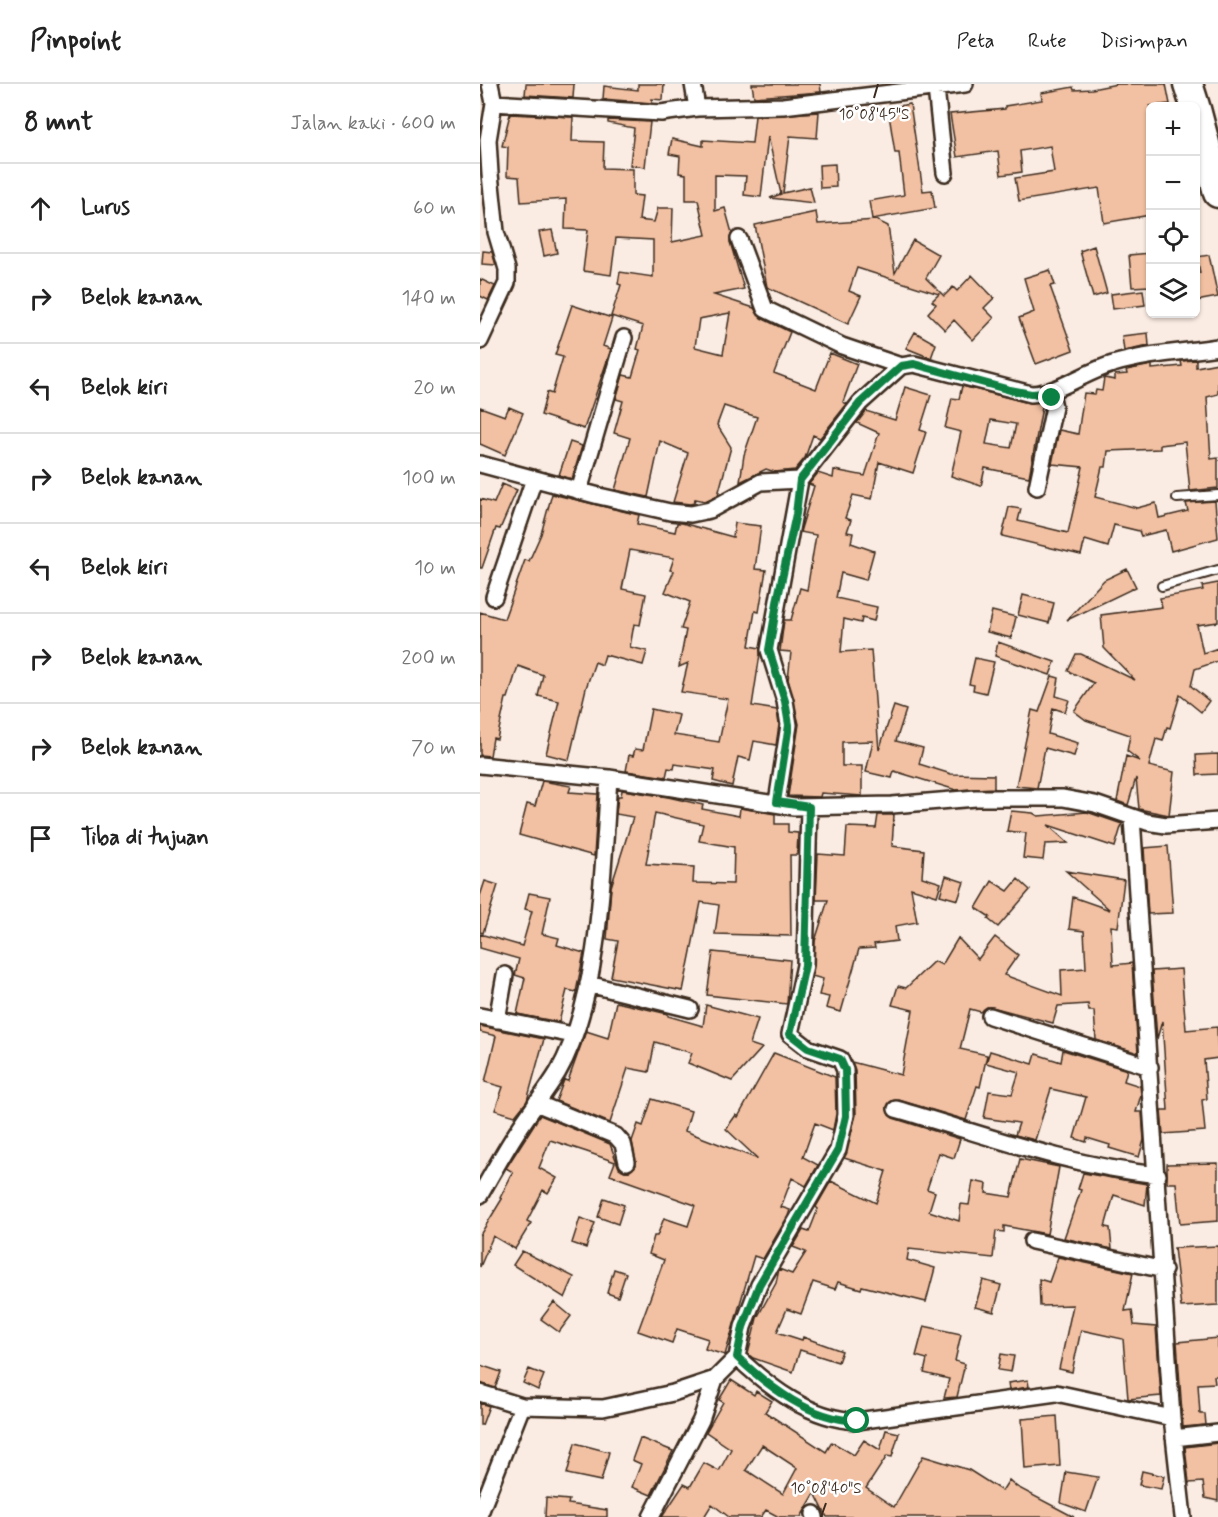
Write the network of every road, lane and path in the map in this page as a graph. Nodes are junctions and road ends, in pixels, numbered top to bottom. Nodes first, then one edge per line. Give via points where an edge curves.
1 (490, 84) edge
2 (693, 84) edge
3 (965, 84) edge
4 (1188, 84) edge
5 (936, 88) junction
6 (494, 103) junction
7 (697, 108) junction
8 (1203, 119) edge
9 (945, 172) dead end
10 (1218, 193) edge
11 (739, 239) dead end
12 (624, 338) dead end
13 (480, 341) edge
14 (1218, 347) edge
15 (901, 366) junction
16 (1048, 393) junction
17 (480, 464) edge
18 (534, 479) junction
19 (800, 480) junction
20 (1037, 487) dead end
21 (579, 491) junction
22 (1218, 495) edge
23 (1177, 498) dead end
24 (1218, 570) edge
25 (1162, 586) dead end
26 (494, 597) dead end
27 (480, 765) edge
28 (609, 778) junction
29 (777, 802) junction
30 (809, 807) junction
31 (1132, 818) junction
32 (1218, 821) edge
33 (506, 975) dead end
34 (588, 984) junction
35 (690, 1009) dead end
36 (480, 1016) edge
37 (990, 1016) dead end
38 (497, 1020) junction
39 (573, 1035) junction
40 (1150, 1067) junction
41 (536, 1103) junction
42 (896, 1108) dead end
43 (627, 1162) dead end
44 (1158, 1175) junction
45 (480, 1195) edge
46 (1032, 1241) dead end
47 (1164, 1270) junction
48 (737, 1357) junction
49 (715, 1379) junction
50 (480, 1393) edge
51 (522, 1406) junction
52 (1172, 1418) junction
53 (1218, 1433) edge
54 (1174, 1438) junction
55 (480, 1513) edge
56 (651, 1517) edge
57 (1183, 1517) edge

1 - 6 street
2 - 7 street
3 - 5 street
4 - 8 highway
5 - 7 street via 783,106
5 - 9 street
6 - 7 street via 661,113
6 - 13 street via 488,140 490,174 496,232 507,268 507,283
8 - 10 highway
11 - 15 street via 765,309 842,346
12 - 21 street via 626,356
14 - 16 street via 1115,363
15 - 16 street via 914,364 1031,394
15 - 19 street via 860,403
16 - 20 street via 1054,407
17 - 18 street
18 - 21 street
18 - 26 street
19 - 21 street via 761,483 710,510 691,514
19 - 29 street via 770,643 772,665 789,725
22 - 23 lane
24 - 25 lane
27 - 28 street
28 - 29 street
28 - 34 street via 602,886
29 - 30 street
30 - 31 street via 976,798 1063,798 1095,804
30 - 48 street via 805,965 790,1034 808,1048 840,1059 845,1070 846,1116 838,1150 759,1285 743,1327
31 - 32 street via 1166,825
31 - 40 street
33 - 38 street
34 - 35 street
34 - 39 street
36 - 38 street
37 - 40 street
38 - 39 street
39 - 41 street via 558,1071
40 - 44 street
41 - 43 street via 616,1136 623,1144
41 - 45 street
42 - 44 street via 1048,1155 1110,1170
44 - 47 street
46 - 47 street
47 - 52 street
48 - 49 street
48 - 52 street via 765,1383 816,1412 844,1420 1056,1393
49 - 51 street via 673,1393 603,1408
49 - 56 street via 701,1420
50 - 51 street
51 - 55 street
52 - 54 street
53 - 54 street
54 - 57 street

